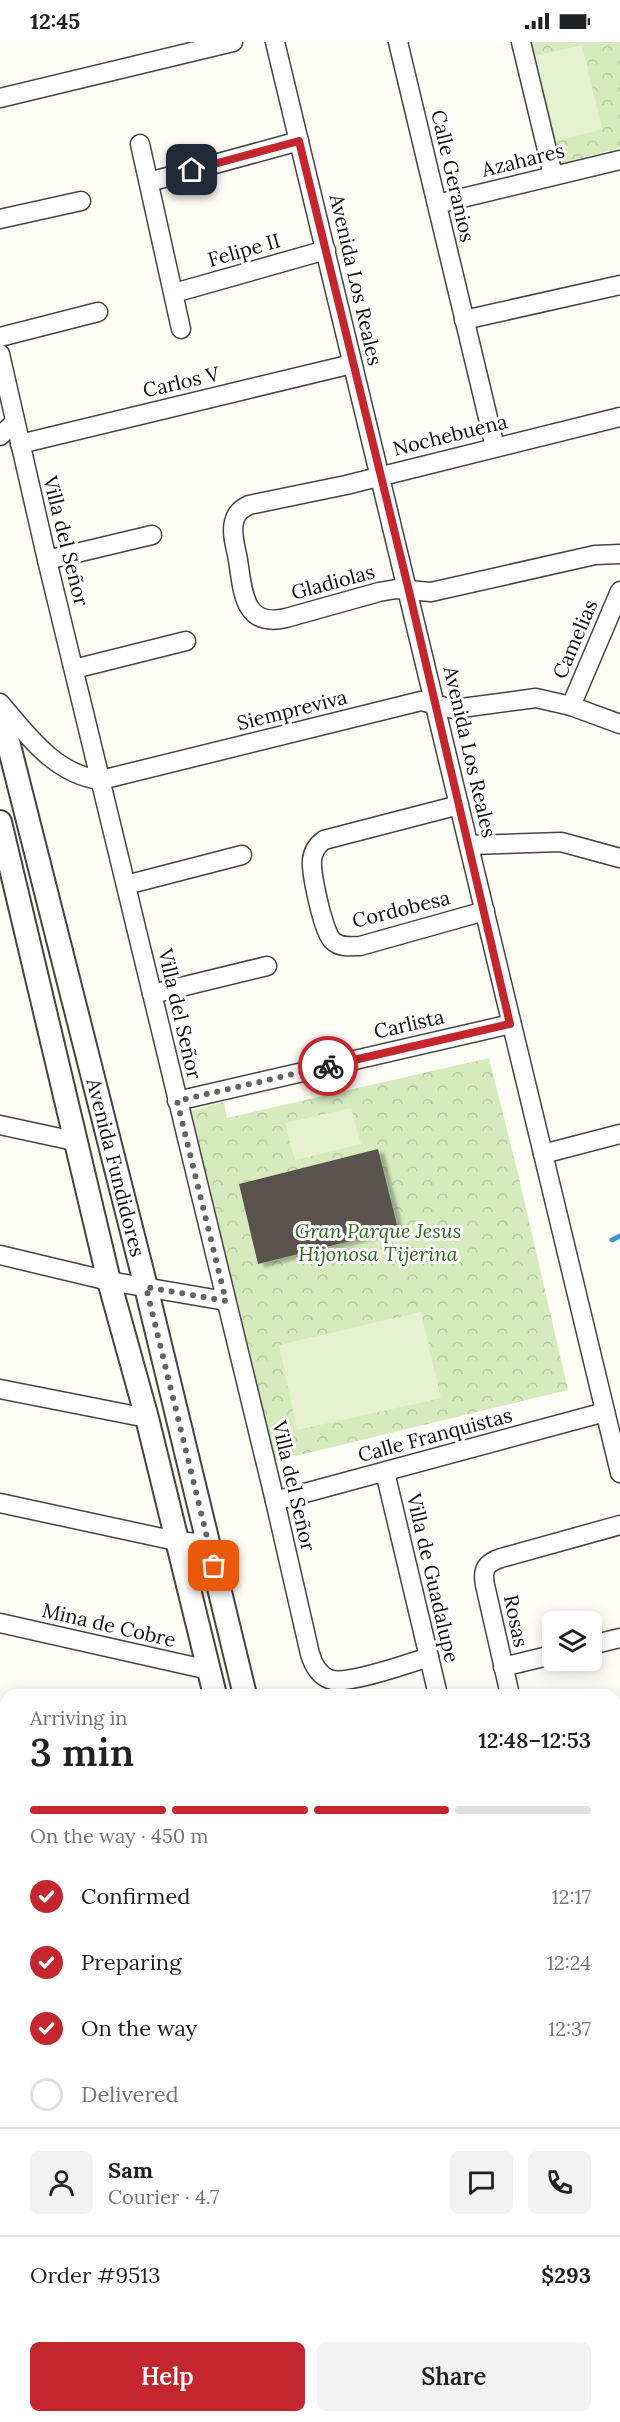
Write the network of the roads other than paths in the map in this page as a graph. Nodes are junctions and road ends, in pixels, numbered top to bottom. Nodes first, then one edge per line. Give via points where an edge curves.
1 (233, 42) edge
2 (276, 42) edge
3 (398, 42) edge
4 (520, 42) edge
5 (0, 98) edge
6 (299, 141) junction
7 (140, 144) dead end
8 (620, 160) edge
9 (553, 175) junction
10 (148, 182) junction
11 (81, 201) dead end
12 (437, 204) junction
13 (0, 219) edge
14 (326, 250) junction
15 (620, 285) edge
16 (174, 293) junction
17 (98, 312) dead end
18 (464, 320) junction
19 (181, 329) dead end
20 (0, 337) edge
21 (0, 354) edge
22 (352, 364) junction
23 (620, 417) edge
24 (15, 423) junction
25 (0, 436) edge
26 (20, 444) junction
27 (495, 447) junction
28 (380, 476) junction
29 (256, 503) joint
30 (152, 535) dead end
31 (620, 554) edge
32 (47, 560) junction
33 (409, 591) junction
34 (620, 591) edge
35 (186, 641) dead end
36 (74, 669) junction
37 (0, 703) edge
38 (435, 705) junction
39 (572, 706) junction
40 (0, 711) edge
41 (620, 724) edge
42 (101, 780) junction
43 (459, 805) junction
44 (0, 822) edge
45 (469, 845) junction
46 (242, 855) dead end
47 (620, 858) edge
48 (126, 885) junction
49 (485, 911) junction
50 (267, 966) dead end
51 (152, 994) junction
52 (510, 1024) junction
53 (177, 1101) junction
54 (0, 1125) edge
55 (620, 1134) edge
56 (74, 1141) junction
57 (543, 1154) junction
58 (0, 1255) edge
59 (109, 1281) junction
60 (146, 1287) junction
61 (226, 1301) junction
62 (0, 1389) edge
63 (605, 1413) junction
64 (147, 1418) junction
65 (385, 1472) junction
66 (620, 1473) edge
67 (275, 1501) junction
68 (0, 1503) edge
69 (620, 1525) edge
70 (176, 1541) junction
71 (209, 1544) junction
72 (0, 1623) edge
73 (620, 1638) edge
74 (602, 1642) edge
75 (429, 1657) junction
76 (542, 1657) edge
77 (503, 1667) junction
78 (209, 1670) junction
79 (214, 1689) edge
80 (244, 1689) edge
81 (437, 1689) edge
82 (508, 1689) edge

1 - 5 street
2 - 6 street, Avenida Los Reales
3 - 12 street, Calle Geranios
4 - 9 street
6 - 10 street
6 - 14 street, Avenida Los Reales
7 - 10 street
8 - 9 street, Azahares
9 - 12 street, Azahares
10 - 16 street
11 - 13 street
12 - 18 street, Calle Geranios
14 - 16 street, Felipe II
14 - 22 street, Avenida Los Reales
15 - 18 street
16 - 19 street
17 - 20 street
18 - 27 street, Calle Geranios
21 - 24 street, Villa del Señor
22 - 26 street, Carlos V
22 - 28 street, Avenida Los Reales
23 - 27 street, Nochebuena
24 - 25 street
24 - 26 street, Villa del Señor
26 - 32 street, Villa del Señor
27 - 28 street, Nochebuena
28 - 29 street, Nochebuena
28 - 33 street, Avenida Los Reales
29 - 33 street, Gladiolas via 242,508 233,529 244,598 262,619 286,618 379,592
30 - 32 street
31 - 33 street, Gladiolas via 596,555 431,592
32 - 36 street, Villa del Señor
33 - 38 street, Avenida Los Reales
34 - 39 street, Camelias
35 - 36 street
36 - 42 street, Villa del Señor
37 - 42 street via 54,761 87,778
38 - 39 street, Siempreviva via 465,708 536,698
38 - 42 street, Siempreviva via 413,702
38 - 43 street, Avenida Los Reales
39 - 41 street, Siempreviva
40 - 60 street, Avenida Fundidores
42 - 48 street, Villa del Señor
43 - 45 street, Avenida Los Reales
43 - 49 street, Cordobesa via 324,840 314,851 312,870 326,929 334,942 360,946
44 - 56 street, Avenida Fundidores
45 - 47 street via 561,842
45 - 49 street, Avenida Los Reales
46 - 48 street
48 - 51 street, Villa del Señor
49 - 52 street, Avenida Los Reales
50 - 51 street
51 - 53 street, Villa del Señor
52 - 53 street, Carlista
52 - 57 street, Avenida Los Reales
53 - 61 street, Villa del Señor
54 - 56 street
55 - 57 street
56 - 59 street, Avenida Fundidores
57 - 63 street, Avenida Los Reales
58 - 59 street
59 - 60 street
59 - 64 street, Avenida Fundidores
60 - 61 street
60 - 71 street, Avenida Fundidores
61 - 67 street, Villa del Señor
62 - 64 street
63 - 65 street, Calle Franquistas
63 - 66 street, Avenida Los Reales
64 - 70 street, Avenida Fundidores
65 - 67 street, Calle Franquistas
65 - 75 street, Villa de Guadalupe
67 - 75 street, Villa del Señor via 310,1654 326,1679 352,1680
68 - 70 street
69 - 77 street, Rosas via 489,1562 484,1569 485,1585
70 - 71 street
70 - 78 street, Avenida Fundidores
71 - 80 street, Avenida Fundidores
72 - 78 street, Mina de Cobre
73 - 74 street
75 - 81 street, Villa de Guadalupe
76 - 77 street, Rosas
77 - 82 street
78 - 79 street, Avenida Fundidores

